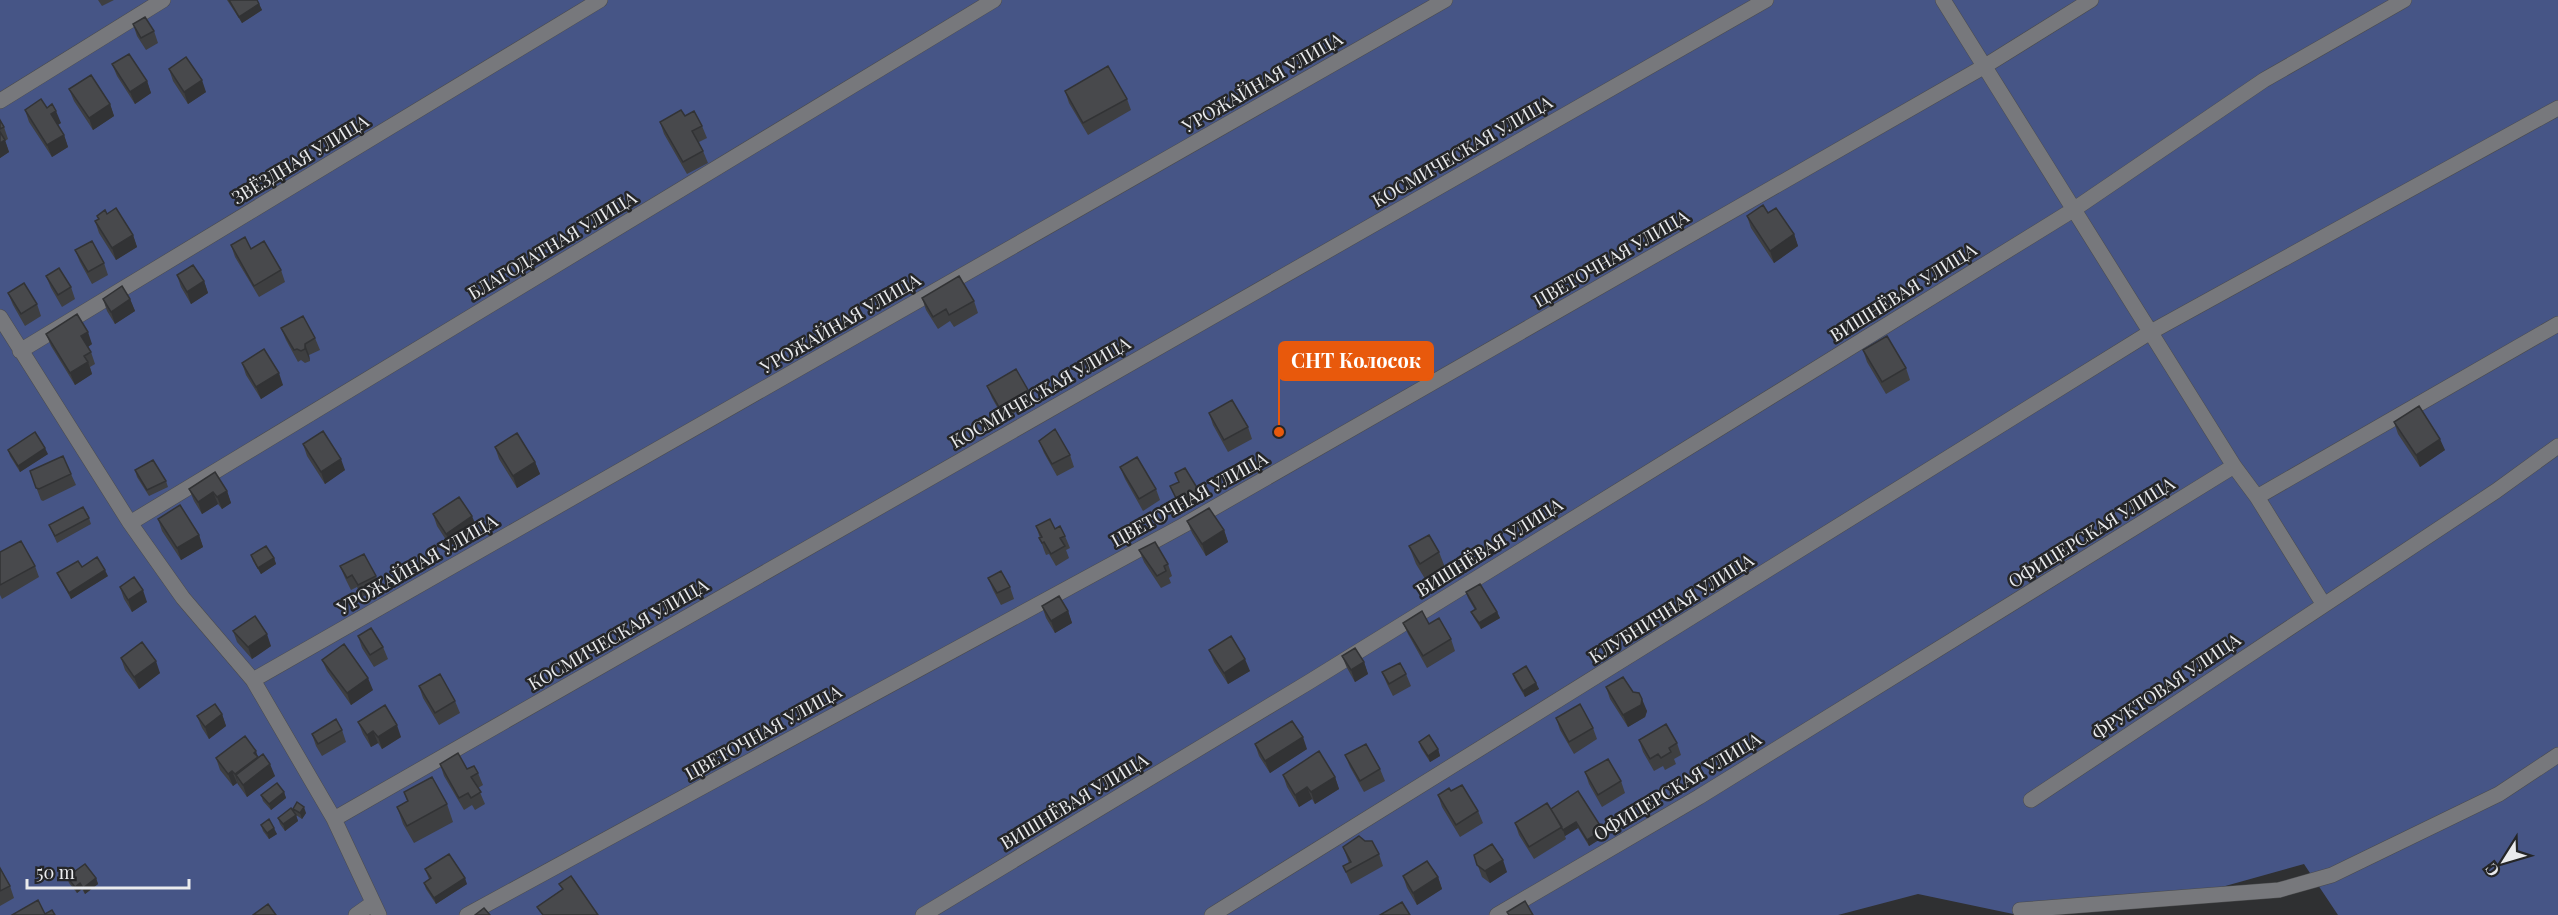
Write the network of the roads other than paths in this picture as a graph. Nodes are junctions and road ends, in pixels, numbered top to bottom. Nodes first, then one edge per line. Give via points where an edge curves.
1 (163, 0) edge
2 (600, 0) edge
3 (994, 0) edge
4 (1445, 0) edge
5 (1766, 0) edge
6 (1942, 0) edge
7 (2091, 0) edge
8 (2404, 0) edge
9 (1985, 66) junction
10 (0, 101) edge
11 (2558, 108) edge
12 (2073, 210) junction
13 (0, 317) edge
14 (2558, 324) edge
15 (2149, 333) junction
16 (20, 351) junction
17 (2558, 446) edge
18 (2234, 466) junction
19 (2258, 497) junction
20 (130, 523) junction
21 (2324, 604) junction
22 (254, 680) junction
23 (2558, 755) edge
24 (2031, 800) dead end
25 (334, 819) junction
26 (376, 909) edge
27 (2020, 910) dead end
28 (356, 915) edge
29 (467, 915) edge
30 (923, 915) edge
31 (1212, 915) edge
32 (1497, 915) edge

1 - 10 street
2 - 16 street, ЗВЁЗДНАЯ УЛИЦА
3 - 20 street, БЛАГОДАТНАЯ УЛИЦА
4 - 22 street, УРОЖАЙНАЯ УЛИЦА
5 - 25 street, КОСМИЧЕСКАЯ УЛИЦА
6 - 9 street
7 - 9 street, ЦВЕТОЧНАЯ УЛИЦА
8 - 12 street, ВИШНЁВАЯ УЛИЦА via 2264,80
9 - 12 street
9 - 29 street, ЦВЕТОЧНАЯ УЛИЦА via 1184,525
11 - 15 street, КЛУБНИЧНАЯ УЛИЦА
12 - 15 street
12 - 30 street, ВИШНЁВАЯ УЛИЦА
13 - 16 street
14 - 19 street
15 - 18 street
15 - 31 street, КЛУБНИЧНАЯ УЛИЦА
16 - 20 street
17 - 21 street, ФРУКТОВАЯ УЛИЦА
18 - 19 street
18 - 32 street, ОФИЦЕРСКАЯ УЛИЦА via 1700,797
19 - 21 street
20 - 22 street via 183,598
21 - 24 street, ФРУКТОВАЯ УЛИЦА
22 - 25 street
23 - 27 street via 2499,794 2332,875 2279,890
25 - 26 street
26 - 28 street

